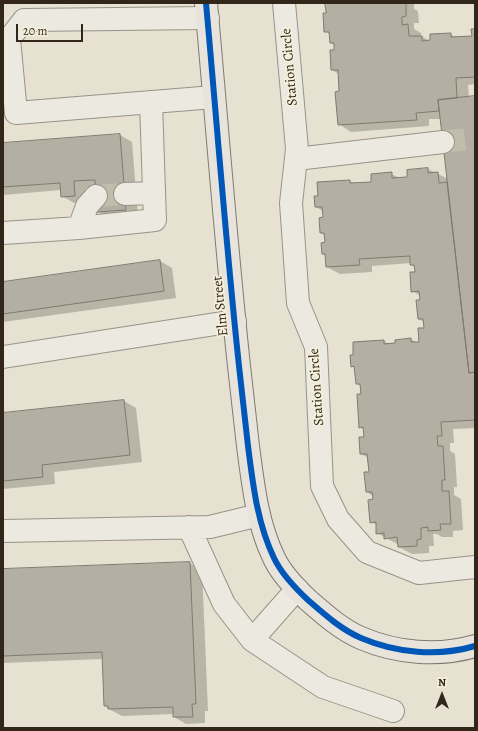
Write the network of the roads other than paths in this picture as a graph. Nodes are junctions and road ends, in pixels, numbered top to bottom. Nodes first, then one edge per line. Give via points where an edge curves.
1 (284, 3) edge
2 (207, 11) edge
3 (214, 97) junction
4 (151, 102) junction
5 (443, 142) tunnel mouth
6 (296, 159) junction
7 (154, 193) junction
8 (125, 194) tunnel mouth
9 (96, 196) dead end
10 (79, 228) junction
11 (3, 233) edge
12 (234, 321) junction
13 (3, 357) edge
14 (259, 515) junction
15 (189, 527) junction
16 (3, 531) edge
17 (475, 567) edge
18 (299, 592) junction
19 (252, 640) junction
20 (475, 646) edge
21 (393, 711) dead end

1 - 6 lane, Station Circle
2 - 3 main road, Elm Street
2 - 4 lane via 24,20 9,39 16,113
3 - 4 lane
3 - 12 main road, Elm Street
4 - 7 lane
5 - 6 lane
6 - 17 lane, Station Circle via 291,203 298,303 316,347 322,486 338,519 367,552 419,573
7 - 8 lane
7 - 10 lane via 155,220
9 - 10 lane via 87,206
10 - 11 lane
12 - 13 lane
12 - 14 main road, Elm Street via 250,464
14 - 15 lane via 210,527
14 - 18 main road, Elm Street via 275,560
15 - 16 lane
15 - 19 lane via 224,604
18 - 19 lane
18 - 20 main road, Elm Street via 341,627 381,646 435,653 464,650
19 - 21 lane via 323,687

